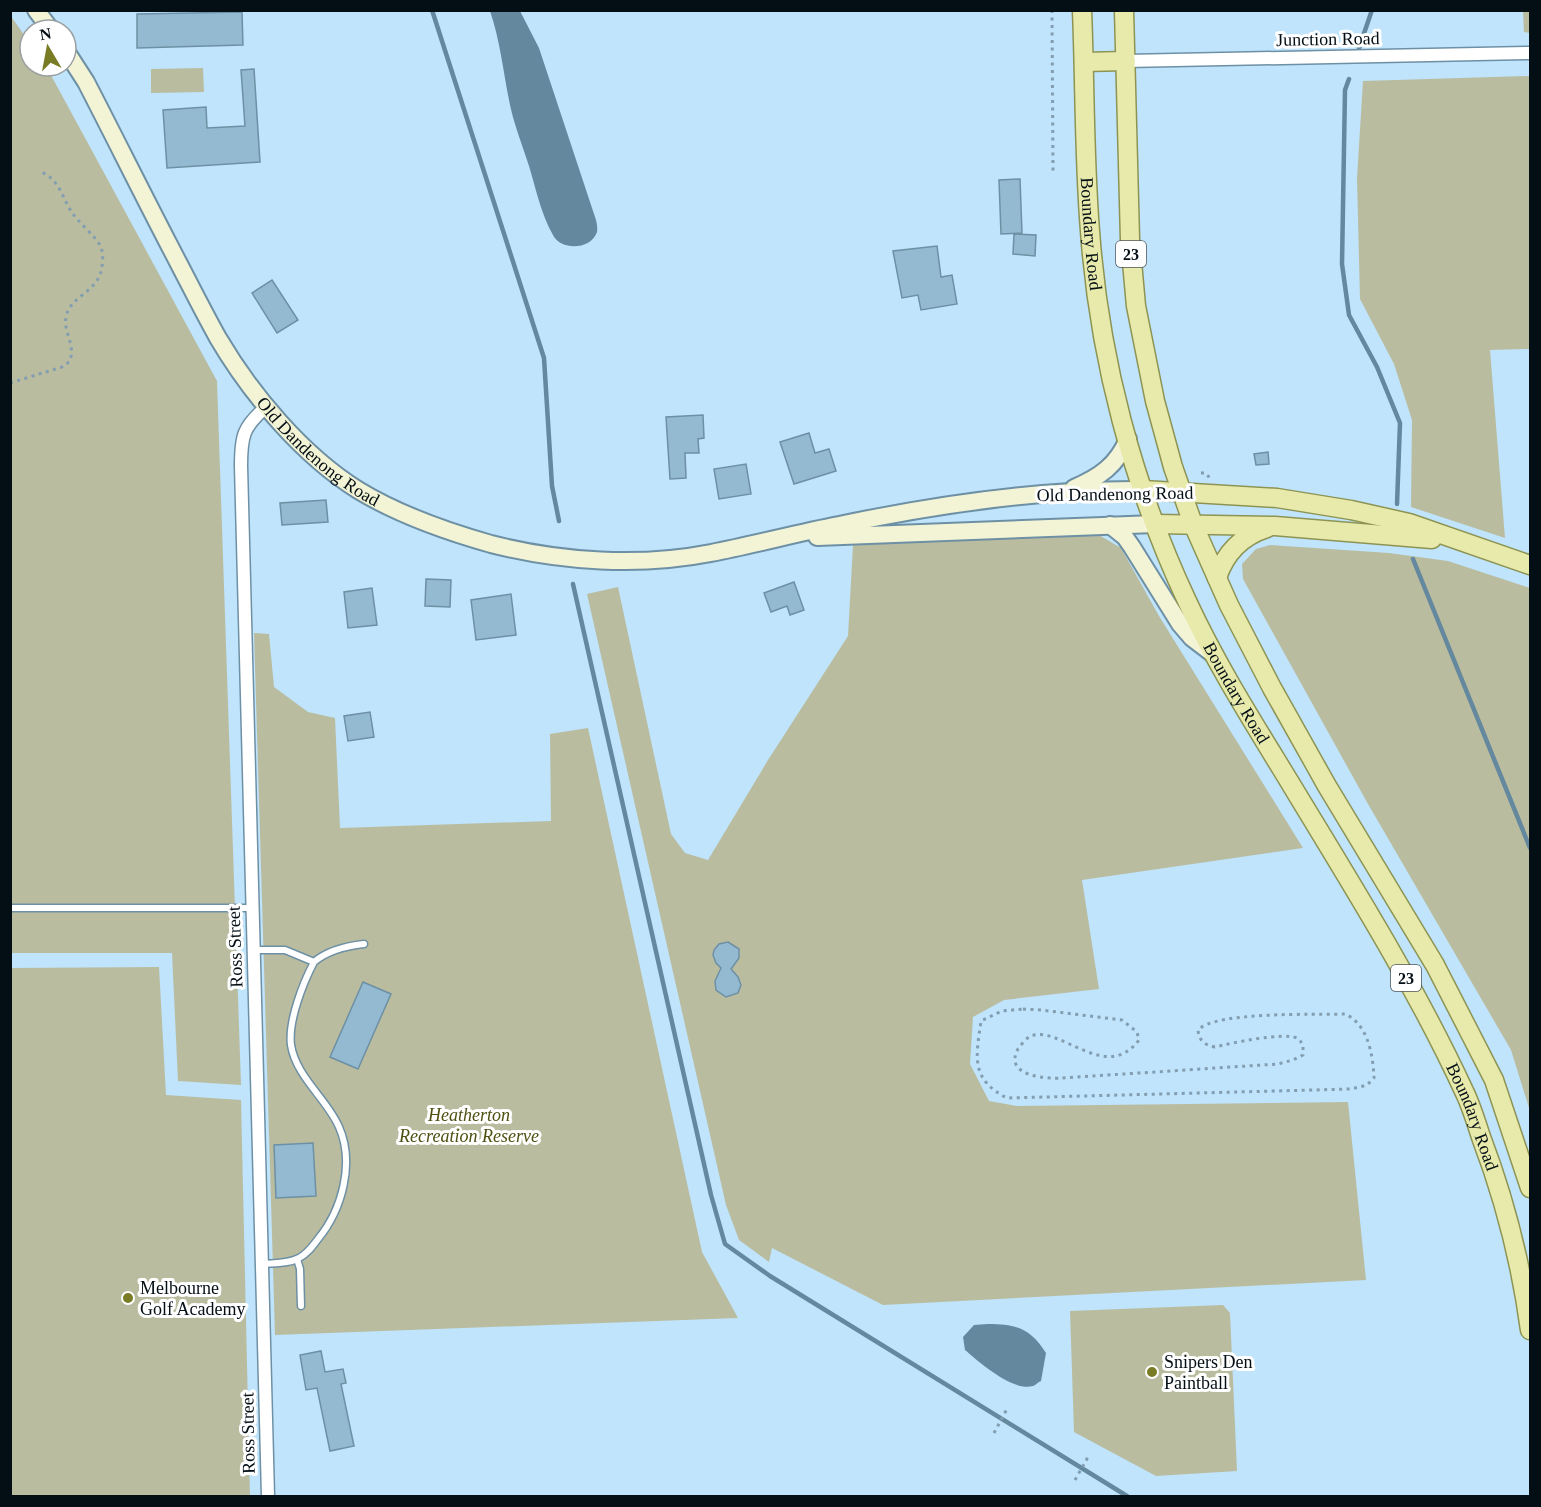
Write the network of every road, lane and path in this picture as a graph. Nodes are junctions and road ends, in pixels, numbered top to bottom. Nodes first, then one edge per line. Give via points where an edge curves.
1 (1052, 10) edge
2 (1082, 10) edge
3 (1124, 10) edge
4 (1530, 53) edge
5 (1126, 61) junction
6 (1084, 62) junction
7 (78, 70) edge
8 (1053, 171) dead end
9 (41, 172) dead end
10 (10, 383) edge
11 (266, 407) junction
12 (1128, 439) junction
13 (1201, 473) dead end
14 (1211, 481) dead end
15 (1143, 490) junction
16 (1182, 491) junction
17 (1065, 492) junction
18 (1155, 524) junction
19 (1193, 524) junction
20 (1110, 525) junction
21 (1275, 526) junction
22 (768, 540) junction
23 (1460, 541) junction
24 (1530, 566) edge
25 (1217, 578) junction
26 (1213, 654) junction
27 (10, 908) edge
28 (252, 908) junction
29 (364, 944) dead end
30 (254, 951) junction
31 (314, 962) junction
32 (1045, 1035) joint
33 (1530, 1188) edge
34 (297, 1259) junction
35 (263, 1264) junction
36 (301, 1306) dead end
37 (1530, 1330) edge
38 (1008, 1407) dead end
39 (994, 1433) dead end
40 (1088, 1457) dead end
41 (1075, 1480) dead end
42 (268, 1497) edge

1 - 8 path
2 - 6 main road, Boundary Road / 23
3 - 5 main road, Boundary Road / 23
4 - 5 street, Junction Road
5 - 6 main road
5 - 16 main road, Boundary Road / 23 via 1130,240 1136,306 1155,401
6 - 12 main road, Boundary Road / 23 via 1089,231 1095,284
7 - 11 main road, Old Dandenong Road via 218,338
9 - 10 path via 57,185 75,218 101,248 102,270 90,290 67,312 66,328 72,349 69,362
11 - 22 main road, Old Dandenong Road via 323,463 357,489 401,512 503,547 550,556 654,560 710,554
11 - 28 street, Ross Street via 246,426 241,442
12 - 15 main road, Boundary Road / 23
12 - 17 main road via 1109,469
13 - 14 path via 1209,475
15 - 16 main road, Old Dandenong Road
15 - 17 main road, Old Dandenong Road
15 - 18 main road, Boundary Road / 23
16 - 19 main road, Boundary Road / 23
16 - 23 main road, Old Dandenong Road via 1323,505 1399,521
17 - 22 main road, Old Dandenong Road via 893,515
18 - 19 main road, Old Dandenong Road
18 - 20 main road, Old Dandenong Road
18 - 26 main road, Boundary Road / 23
19 - 21 main road, Old Dandenong Road
19 - 25 main road, Boundary Road / 23
20 - 22 main road, Old Dandenong Road
20 - 26 main road via 1125,537 1180,624
21 - 23 main road, Old Dandenong Road
21 - 25 main road via 1254,533 1234,548
23 - 24 main road, Old Dandenong Road
25 - 33 main road, Boundary Road / 23 via 1247,642 1322,777 1435,964 1494,1080
26 - 37 main road, Boundary Road / 23 via 1410,986 1465,1093 1500,1188 1525,1290
27 - 28 lane
28 - 30 street, Ross Street
29 - 31 lane via 338,949
30 - 31 lane via 285,950
30 - 35 street, Ross Street
31 - 34 lane via 295,1012 291,1045 297,1064 339,1127 345,1163 342,1190 332,1220 311,1248
32 - 32 path via 1100,1056 1124,1054 1139,1040 1137,1032 1122,1020 1041,1010 1002,1011 981,1022 978,1066 992,1091 1007,1098 1027,1098 1351,1089 1367,1085 1374,1078 1368,1042 1355,1018 1345,1014 1235,1018 1203,1024 1197,1030 1206,1046 1215,1047 1288,1036 1299,1039 1304,1045 1303,1055 1278,1065 1044,1079 1030,1076 1017,1064 1015,1055 1028,1038
34 - 35 lane
34 - 36 lane
35 - 42 street, Ross Street
38 - 39 path
40 - 41 path

